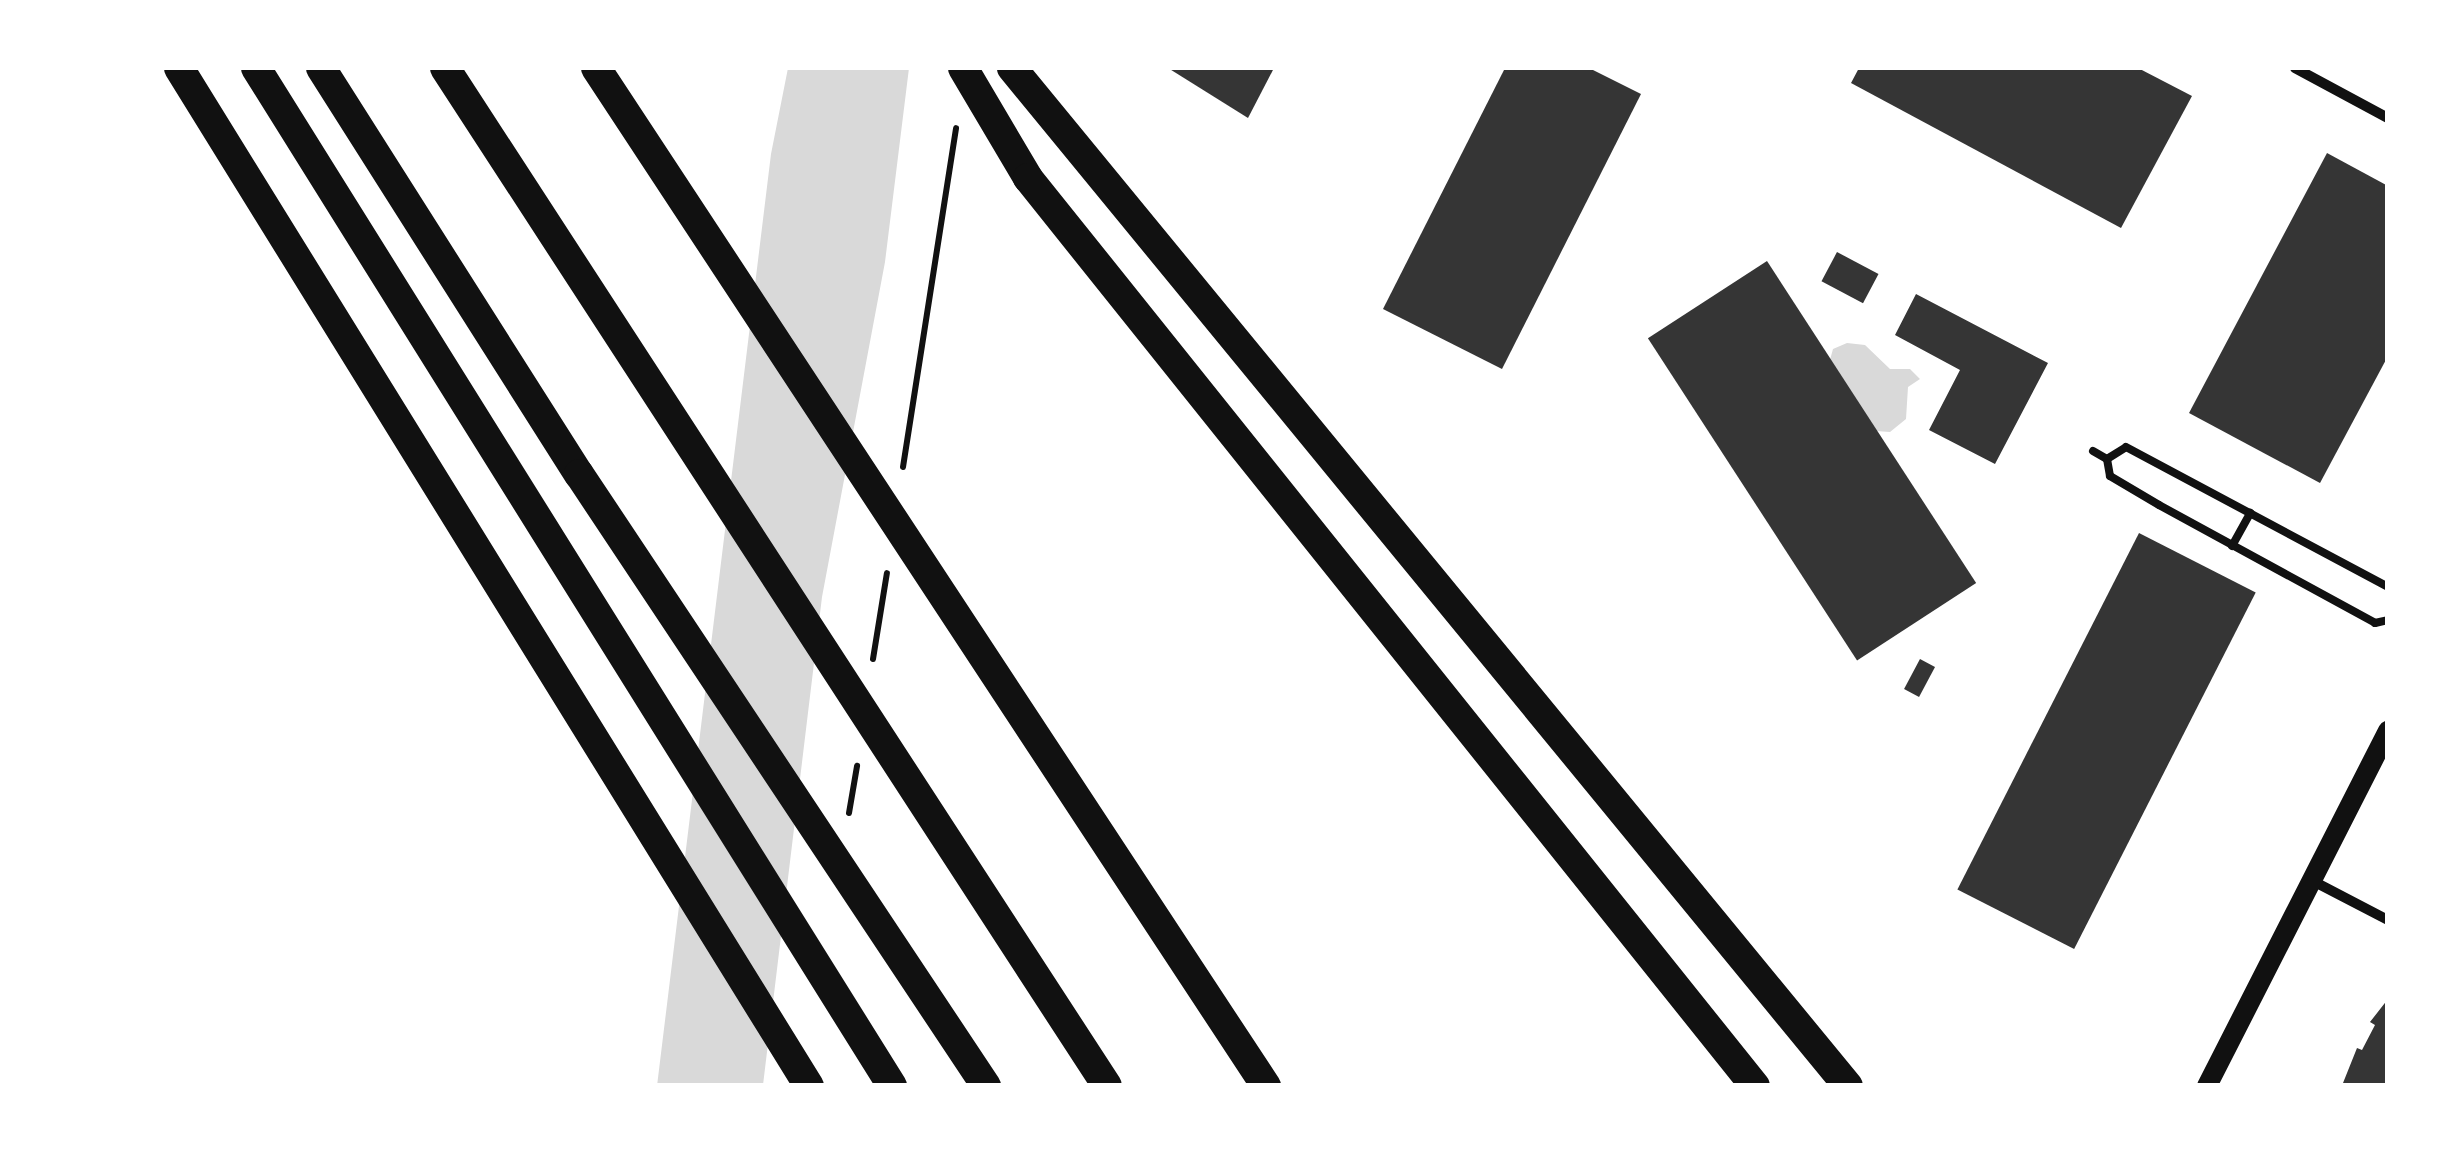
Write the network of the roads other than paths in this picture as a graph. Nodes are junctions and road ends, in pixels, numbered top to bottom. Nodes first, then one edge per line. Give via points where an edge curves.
1 (178, 68) edge
2 (256, 68) edge
3 (322, 68) edge
4 (446, 68) edge
5 (596, 68) edge
6 (963, 68) edge
7 (2295, 68) edge
8 (1017, 71) edge
9 (2388, 118) edge
10 (2093, 452) dead end
11 (2108, 459) junction
12 (2250, 514) junction
13 (2232, 546) junction
14 (2388, 587) edge
15 (2388, 620) edge
16 (2388, 730) edge
17 (2310, 880) junction
18 (2388, 920) edge
19 (810, 1086) edge
20 (892, 1086) edge
21 (986, 1086) edge
22 (1107, 1086) edge
23 (1266, 1086) edge
24 (1755, 1086) edge
25 (1848, 1086) edge
26 (2207, 1086) edge

1 - 19 highway
2 - 20 highway
3 - 21 highway via 579,474
4 - 22 highway
5 - 23 highway
6 - 24 highway via 1028,178
7 - 9 street
8 - 25 highway
10 - 11 lane
11 - 12 lane via 2126,447
11 - 13 lane via 2110,476
12 - 13 lane
12 - 14 lane
13 - 15 lane via 2375,624
16 - 17 main road
17 - 18 street
17 - 26 main road

